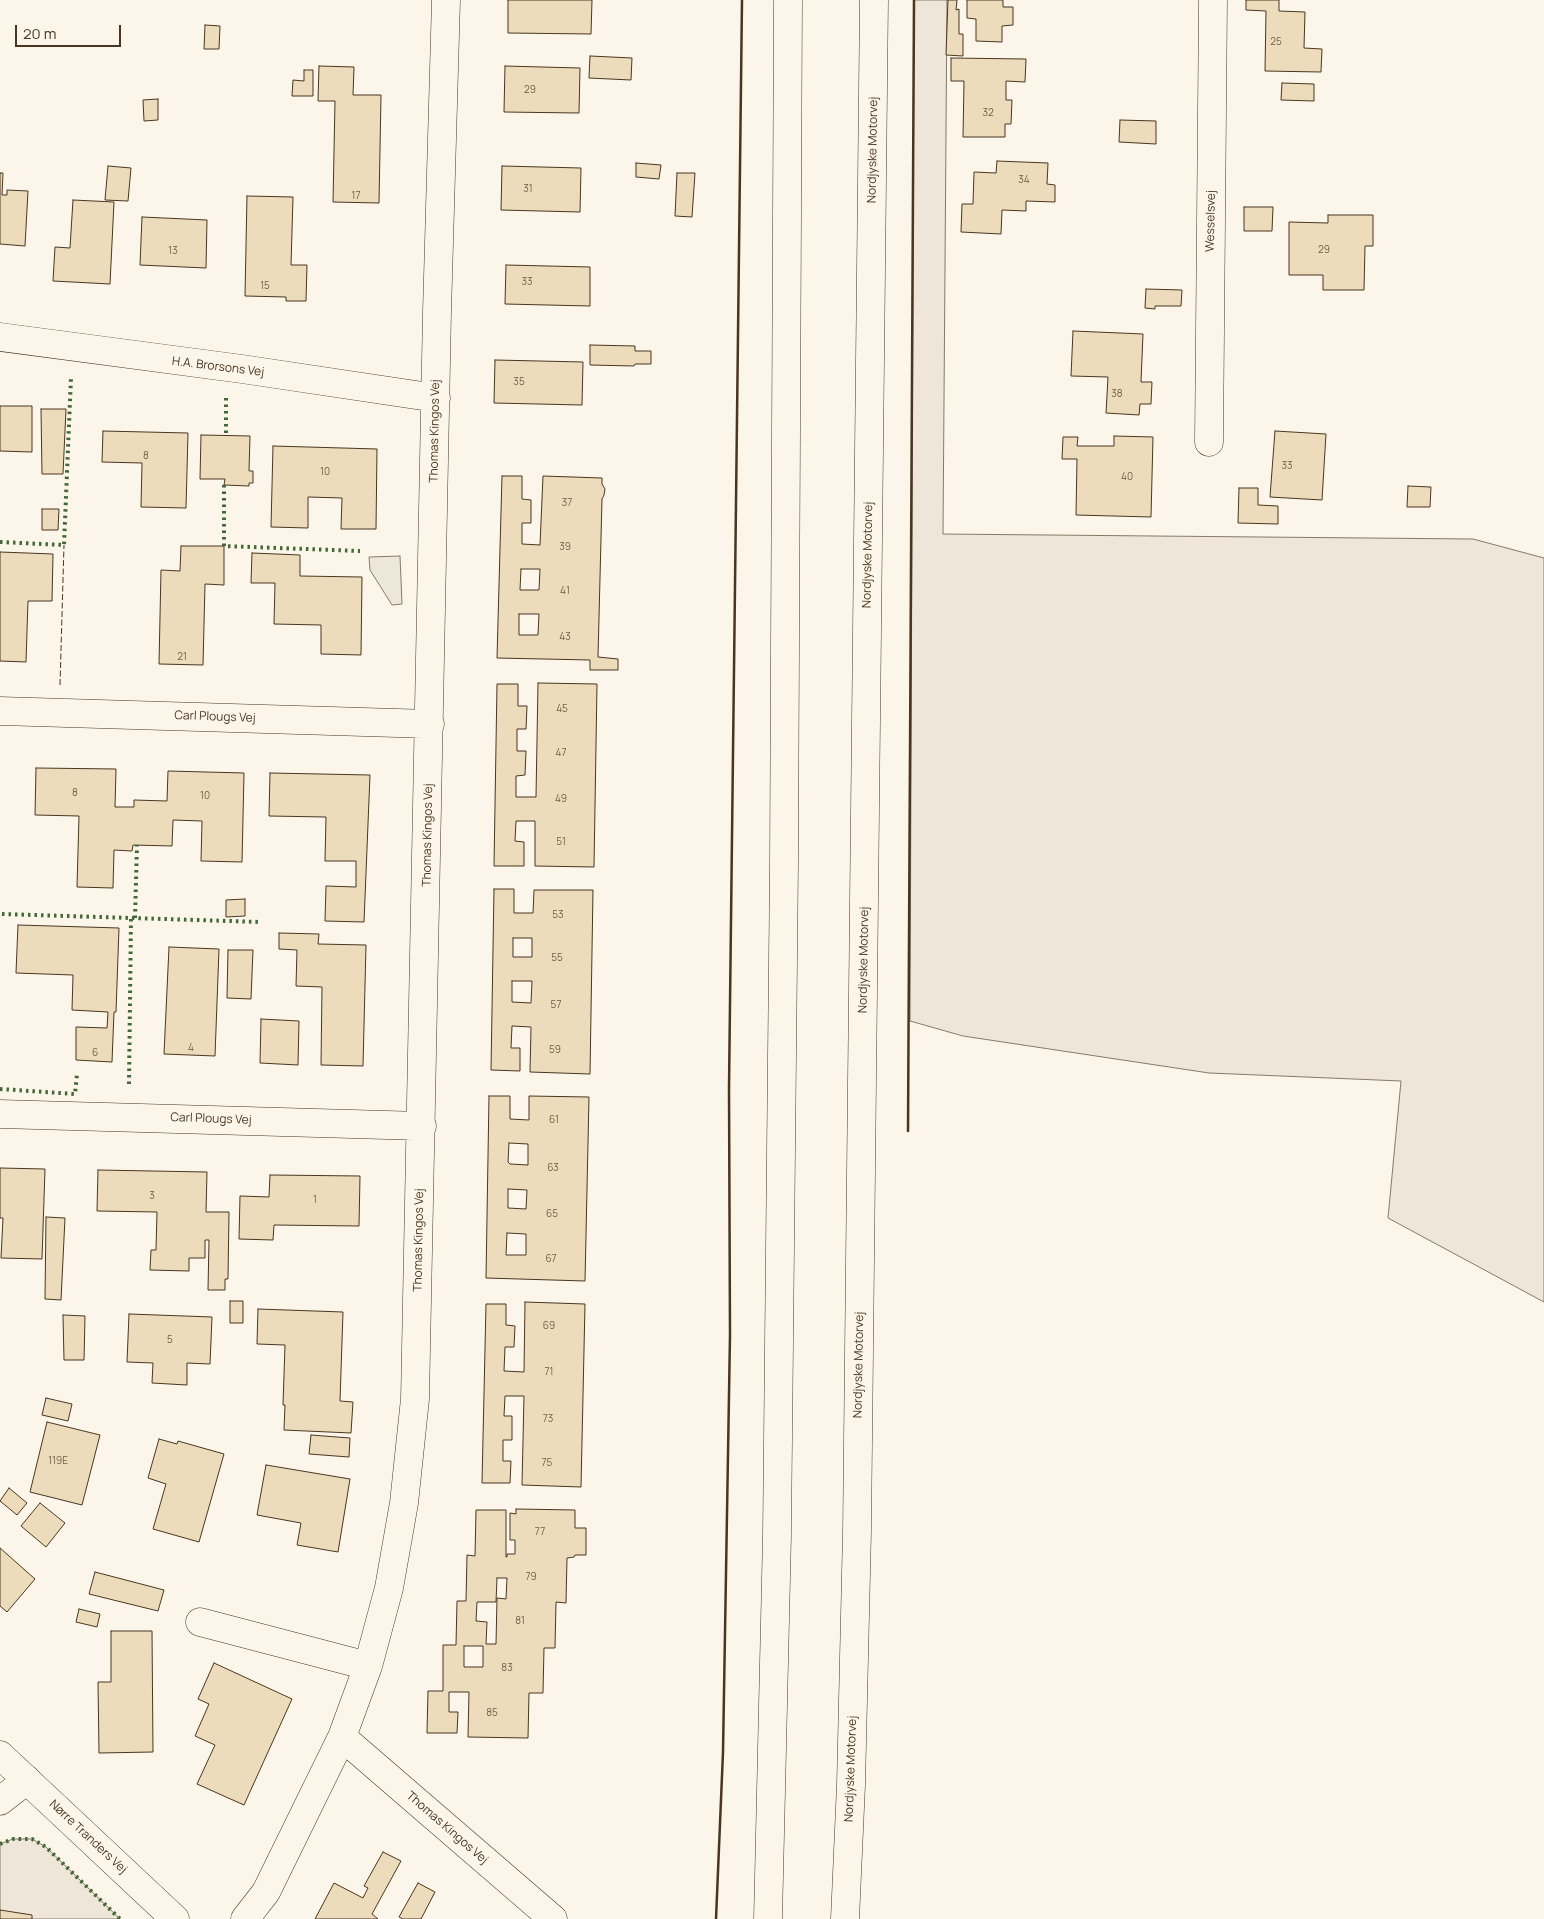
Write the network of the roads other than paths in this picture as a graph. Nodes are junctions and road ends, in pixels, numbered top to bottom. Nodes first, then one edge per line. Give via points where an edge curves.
1 (446, 0) edge
2 (788, 0) edge
3 (874, 0) edge
4 (1213, 0) edge
5 (0, 337) edge
6 (436, 398) junction
7 (1209, 442) dead end
8 (0, 711) edge
9 (430, 724) junction
10 (0, 1114) edge
11 (422, 1126) junction
12 (200, 1622) dead end
13 (368, 1666) junction
14 (342, 1737) junction
15 (0, 1755) edge
16 (27, 1780) junction
17 (850, 1785) junction
18 (0, 1801) edge
19 (175, 1919) edge
20 (245, 1919) edge
21 (553, 1919) edge
22 (768, 1919) edge
23 (845, 1919) edge
24 (852, 1919) edge

1 - 6 main road, Thomas Kingos Vej
2 - 22 main road via 784,864 777,1535
3 - 17 main road, Nordjyske Motorvej via 857,1531
4 - 7 main road, Wesselsvej
5 - 6 main road, H.A. Brorsons Vej
6 - 9 main road, Thomas Kingos Vej
8 - 9 main road, Carl Plougs Vej
9 - 11 main road, Thomas Kingos Vej
10 - 11 main road, Carl Plougs Vej
11 - 13 main road, Thomas Kingos Vej via 415,1399 399,1532 389,1588
12 - 13 main road
13 - 14 main road, Thomas Kingos Vej
14 - 20 main road, Thomas Kingos Vej via 266,1892
14 - 21 main road, Thomas Kingos Vej
15 - 16 main road, Nørre Tranders Vej
16 - 18 main road
16 - 19 main road, Nørre Tranders Vej
17 - 23 main road, Nordjyske Motorvej
17 - 24 main road

